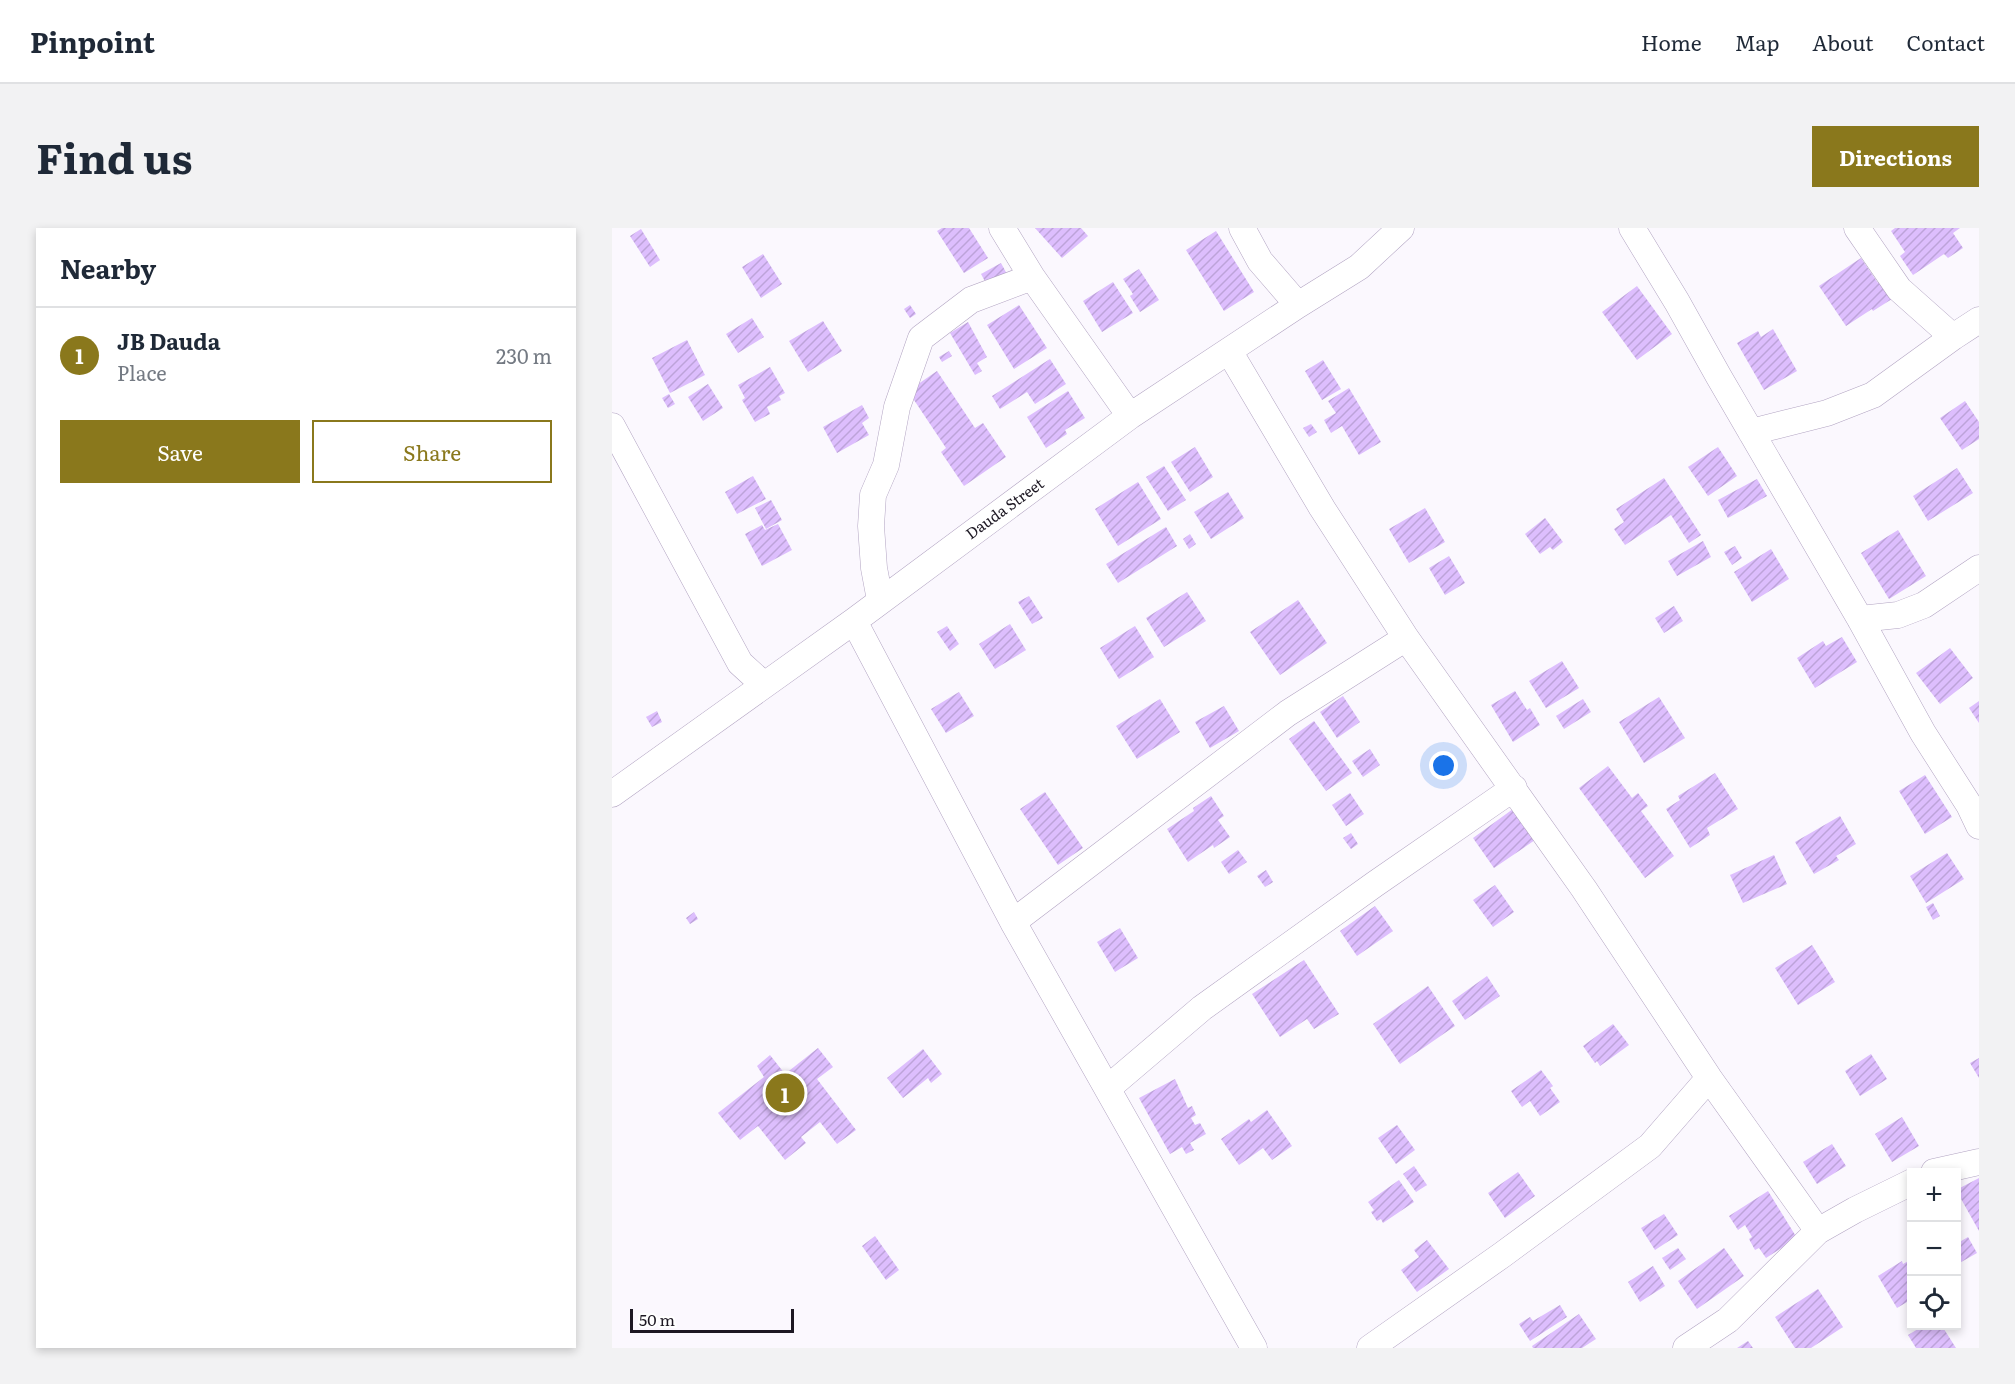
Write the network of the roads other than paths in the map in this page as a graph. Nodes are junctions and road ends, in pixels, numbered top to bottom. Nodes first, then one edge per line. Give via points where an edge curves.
1 (1002, 228) edge
2 (1242, 228) edge
3 (1401, 228) edge
4 (1632, 228) edge
5 (1857, 228) edge
6 (1032, 277) junction
7 (1298, 305) junction
8 (1979, 320) edge
9 (1953, 337) junction
10 (1229, 351) junction
11 (1130, 416) junction
12 (612, 426) edge
13 (1751, 432) junction
14 (1979, 568) edge
15 (880, 600) junction
16 (1860, 619) junction
17 (854, 621) junction
18 (1406, 638) junction
19 (764, 685) junction
20 (1514, 788) junction
21 (612, 794) edge
22 (1976, 810) edge
23 (1012, 922) junction
24 (1709, 1078) junction
25 (1108, 1088) junction
26 (1979, 1162) edge
27 (1954, 1168) edge
28 (1907, 1184) edge
29 (1818, 1231) junction
30 (1254, 1348) edge
31 (1370, 1348) edge
32 (1686, 1348) edge

1 - 6 street
2 - 7 street via 1260,261
3 - 7 street, Dauda Street via 1359,267
4 - 13 street
5 - 9 street via 1899,289
6 - 11 street
6 - 15 street via 971,300 921,338 897,407 886,465 873,495 874,568
7 - 10 street, Dauda Street
8 - 9 street
9 - 13 street via 1873,395 1827,413
10 - 11 street, Dauda Street
10 - 18 street via 1322,508
11 - 15 street, Dauda Street
12 - 19 street via 740,663
13 - 16 street
14 - 16 street via 1924,605 1898,615
15 - 17 street, Dauda Street
16 - 22 street via 1923,733
17 - 19 street, Dauda Street
17 - 23 street
18 - 20 street
18 - 23 street via 1288,713
19 - 21 street, Dauda Street
20 - 24 street
20 - 25 street via 1202,1008
23 - 25 street
24 - 29 street
24 - 31 street via 1650,1146
25 - 30 street
26 - 27 street
28 - 29 street
29 - 32 street via 1728,1320

